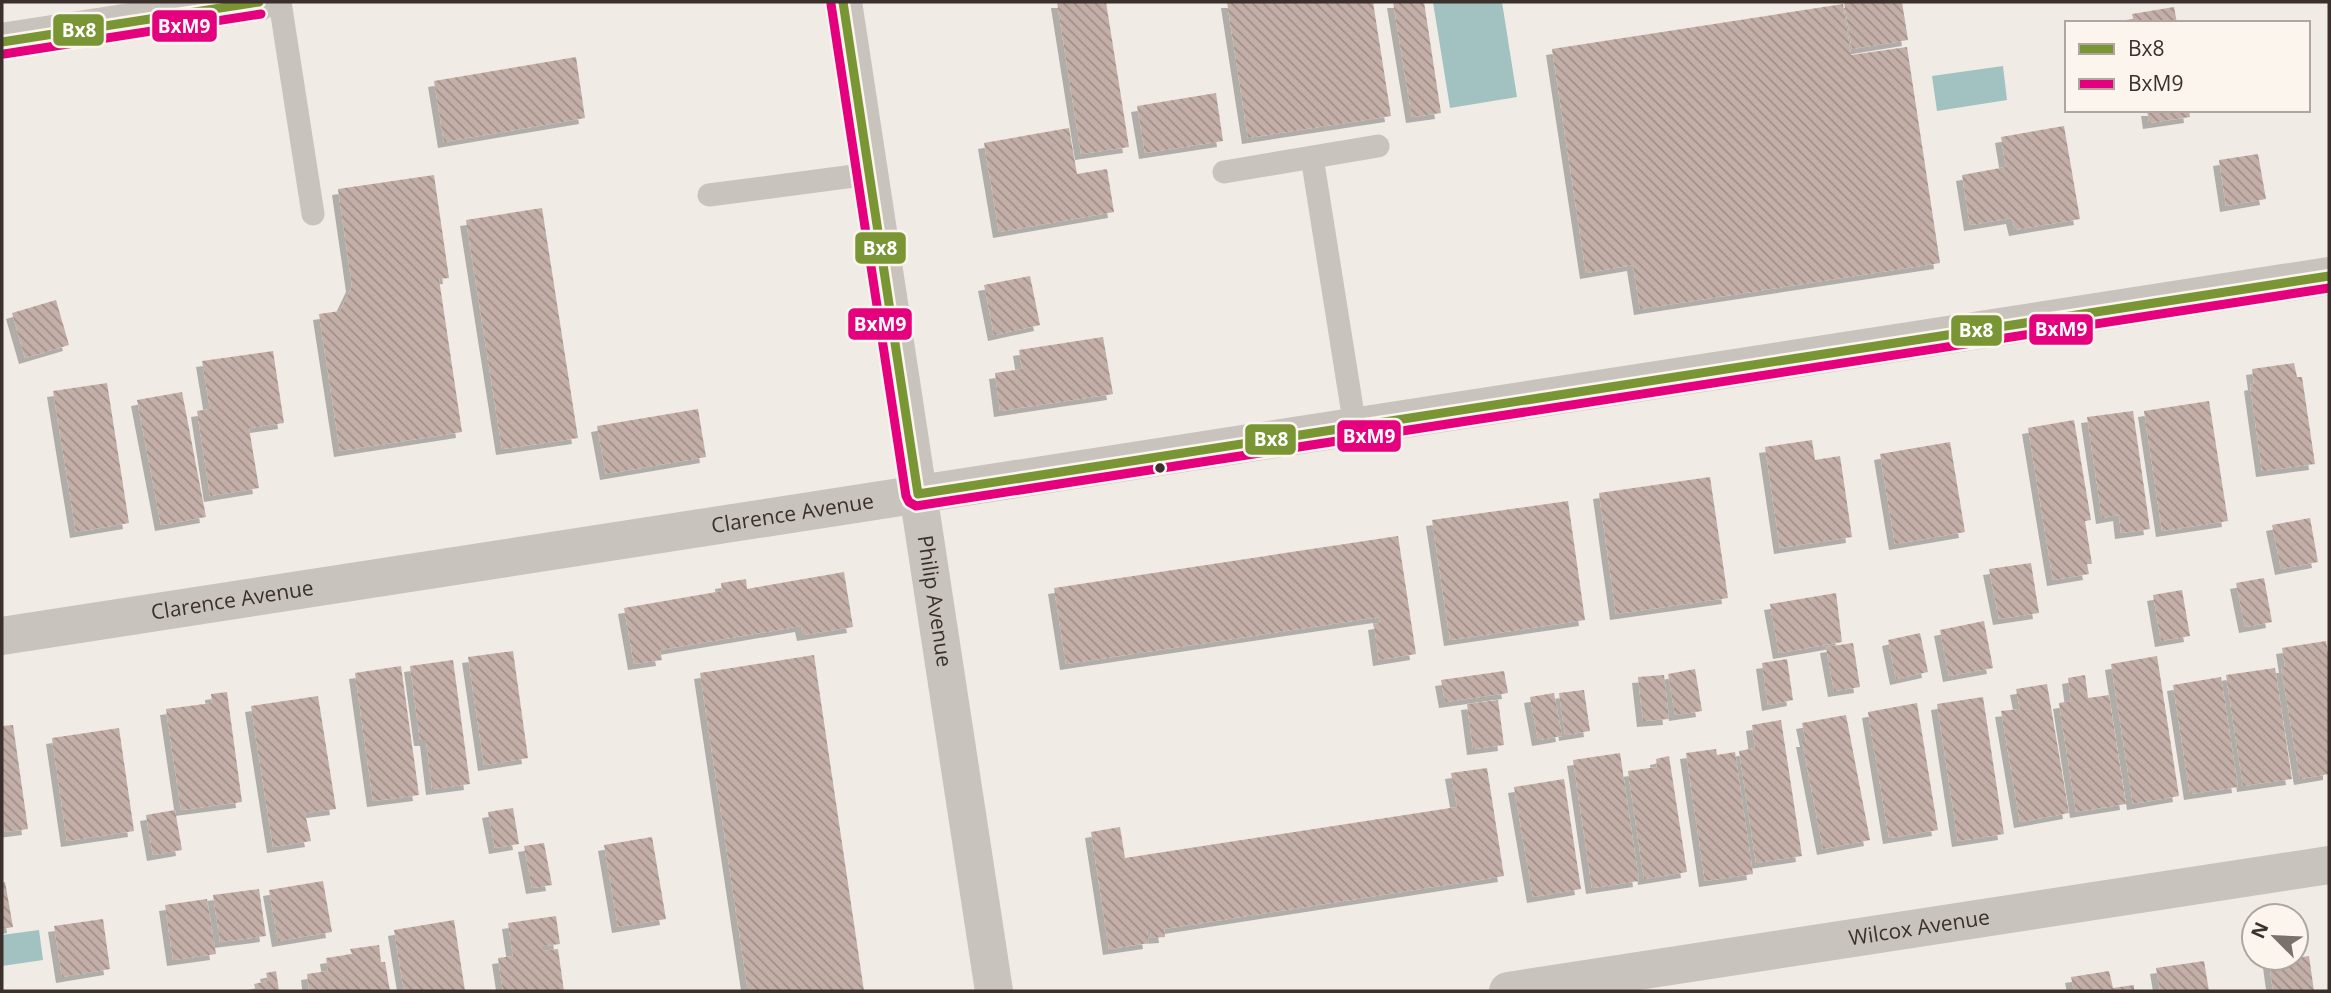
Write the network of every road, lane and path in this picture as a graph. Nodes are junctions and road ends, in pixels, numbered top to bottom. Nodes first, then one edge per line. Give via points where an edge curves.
1 (259, 2) edge
2 (280, 2) edge
3 (843, 2) edge
4 (2, 42) edge
5 (1378, 146) dead end
6 (1312, 157) junction
7 (1224, 172) dead end
8 (869, 174) junction
9 (709, 195) dead end
10 (313, 214) dead end
11 (2329, 276) edge
12 (1354, 427) junction
13 (918, 494) junction
14 (2, 636) edge
15 (2329, 864) edge
16 (994, 991) edge
17 (1508, 991) edge

1 - 4 street
2 - 10 lane
3 - 8 street, Philip Avenue
5 - 6 lane
6 - 7 lane
6 - 12 lane
8 - 9 lane
8 - 13 street, Philip Avenue
11 - 12 street, Clarence Avenue
12 - 13 street, Clarence Avenue
13 - 14 street, Clarence Avenue
13 - 16 street, Philip Avenue
15 - 17 street, Wilcox Avenue

